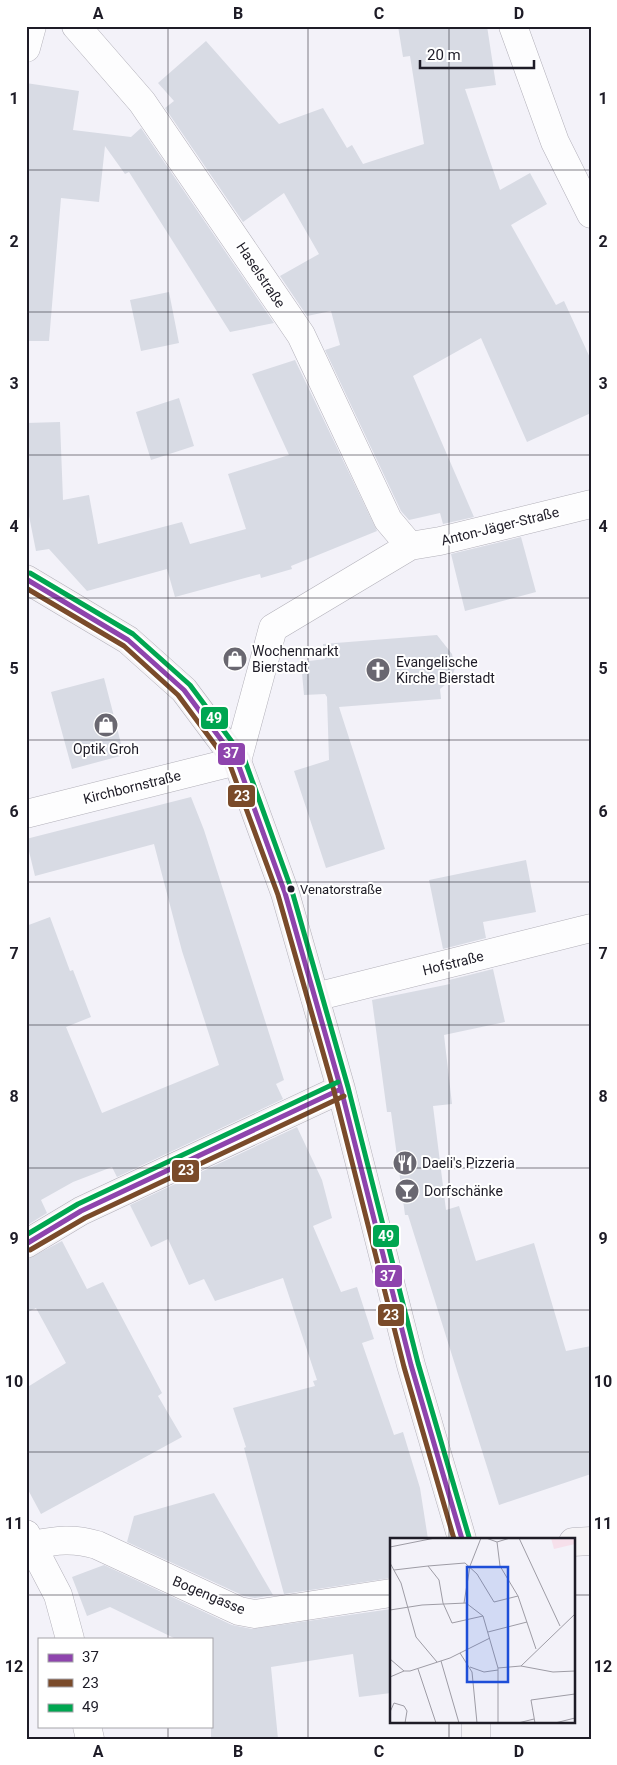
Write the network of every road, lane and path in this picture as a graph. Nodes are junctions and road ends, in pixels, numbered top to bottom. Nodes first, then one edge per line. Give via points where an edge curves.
1 (32, 26) edge
2 (76, 26) edge
3 (513, 26) edge
4 (26, 48) edge
5 (591, 214) edge
6 (591, 504) edge
7 (410, 546) junction
8 (26, 579) edge
9 (238, 761) junction
10 (26, 814) edge
11 (591, 928) edge
12 (314, 997) junction
13 (341, 1089) junction
14 (26, 1244) edge
15 (462, 1538) edge
16 (30, 1539) edge
17 (591, 1541) edge
18 (574, 1542) edge
19 (390, 1593) edge
20 (70, 1638) edge
21 (476, 1722) edge
22 (476, 1739) edge

1 - 4 street
2 - 7 street, Haselstraße via 142,102 301,335 388,520
3 - 5 street via 555,142
6 - 7 street, Anton-Jäger-Straße
7 - 9 street via 273,628
8 - 9 main road via 128,640 184,690
9 - 10 street, Kirchbornstraße
9 - 12 main road via 285,893
11 - 12 street, Hofstraße
12 - 13 main road
13 - 14 main road via 81,1211
13 - 15 main road via 411,1365
16 - 19 street, Bogengasse via 79,1540 97,1545 240,1611 255,1614
16 - 20 street via 58,1595
17 - 18 main road
21 - 22 main road

